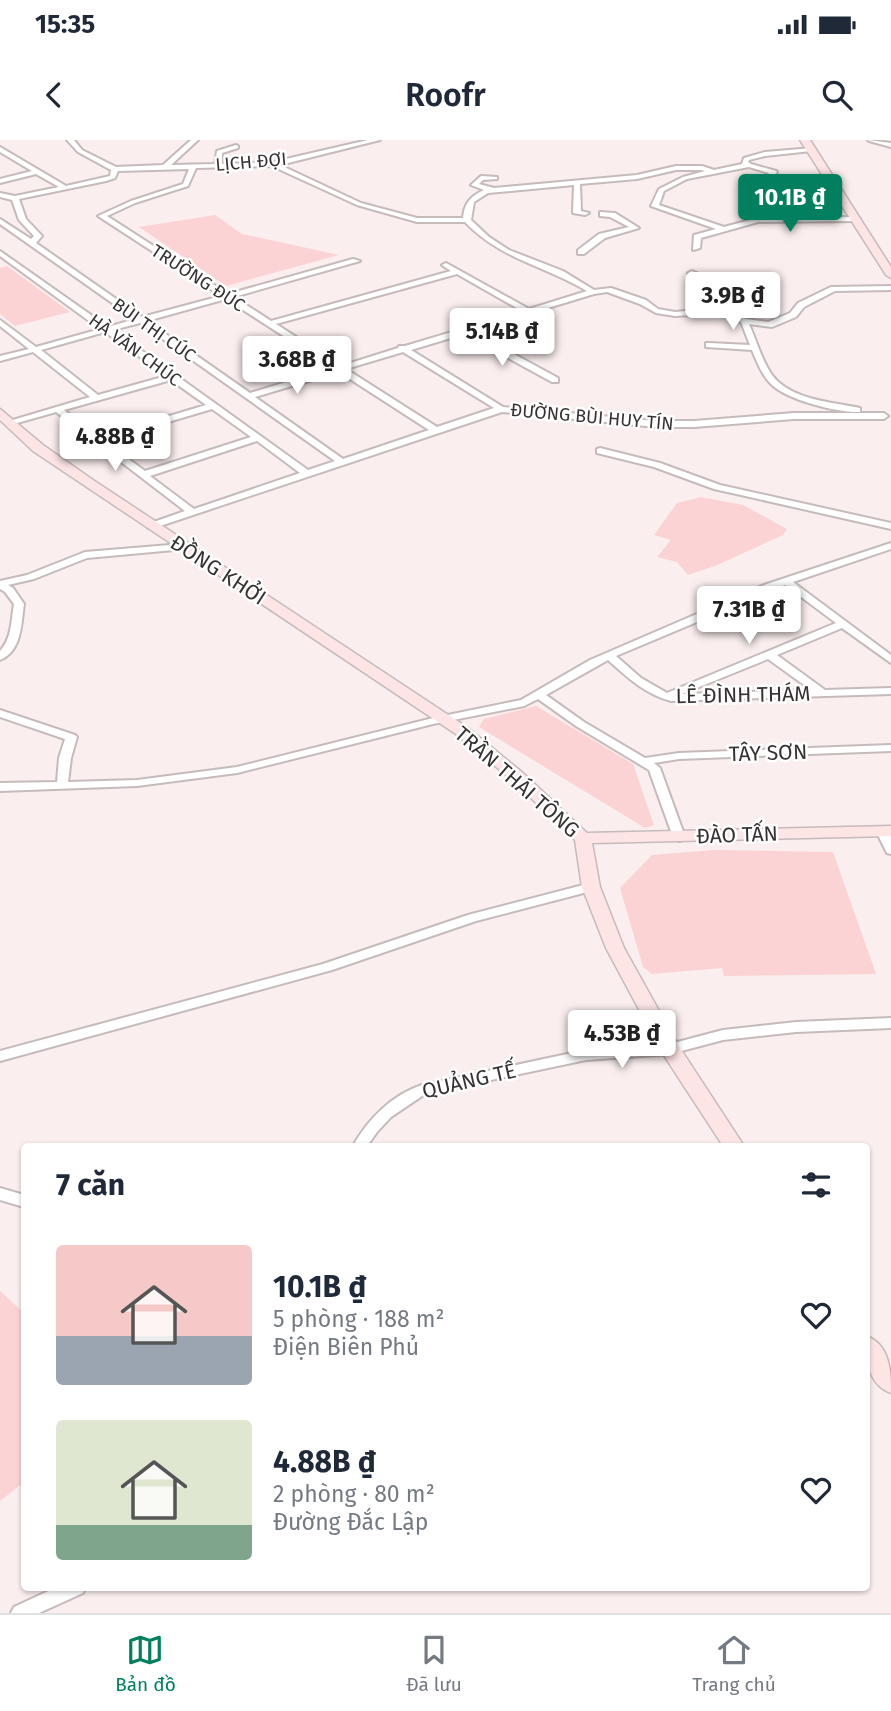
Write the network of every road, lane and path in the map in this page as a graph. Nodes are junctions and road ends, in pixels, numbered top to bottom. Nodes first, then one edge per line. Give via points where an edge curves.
1 (70, 140) edge
2 (195, 140) edge
3 (377, 140) edge
4 (871, 140) edge
5 (808, 145) edge
6 (891, 145) edge
7 (236, 147) dead end
8 (0, 149) edge
9 (273, 164) junction
10 (749, 165) junction
11 (194, 166) junction
12 (218, 166) junction
13 (165, 167) junction
14 (115, 170) junction
15 (34, 172) junction
16 (714, 172) junction
17 (495, 178) dead end
18 (0, 181) edge
19 (577, 183) junction
20 (476, 186) junction
21 (65, 188) junction
22 (497, 190) junction
23 (769, 190) dead end
24 (0, 195) edge
25 (474, 197) junction
26 (15, 198) junction
27 (584, 213) dead end
28 (603, 214) dead end
29 (856, 219) junction
30 (467, 220) junction
31 (0, 221) edge
32 (722, 229) junction
33 (31, 243) junction
34 (696, 248) dead end
35 (0, 253) edge
36 (581, 253) dead end
37 (4, 260) edge
38 (356, 261) dead end
39 (446, 265) dead end
40 (457, 272) junction
41 (692, 273) dead end
42 (891, 275) edge
43 (891, 288) edge
44 (593, 292) junction
45 (226, 296) junction
46 (527, 311) junction
47 (723, 311) junction
48 (139, 321) junction
49 (744, 321) junction
50 (0, 322) edge
51 (269, 324) junction
52 (107, 329) junction
53 (463, 330) junction
54 (709, 345) dead end
55 (402, 348) junction
56 (756, 348) junction
57 (35, 349) junction
58 (0, 359) edge
59 (336, 369) junction
60 (172, 377) junction
61 (555, 380) dead end
62 (250, 396) junction
63 (96, 398) junction
64 (213, 406) junction
65 (57, 409) junction
66 (501, 409) junction
67 (888, 416) edge
68 (5, 418) edge
69 (435, 430) junction
70 (257, 438) junction
71 (98, 440) junction
72 (600, 451) dead end
73 (342, 462) junction
74 (305, 472) junction
75 (143, 475) junction
76 (192, 512) junction
77 (151, 526) junction
78 (891, 526) edge
79 (891, 546) edge
80 (182, 547) junction
81 (786, 581) junction
82 (0, 584) edge
83 (843, 624) junction
84 (769, 654) junction
85 (609, 655) junction
86 (0, 657) edge
87 (891, 660) edge
88 (891, 691) edge
89 (822, 693) junction
90 (540, 696) junction
91 (667, 697) junction
92 (0, 713) edge
93 (442, 719) junction
94 (891, 748) edge
95 (646, 761) junction
96 (62, 786) junction
97 (0, 787) edge
98 (886, 831) edge
99 (679, 837) junction
100 (583, 838) junction
101 (891, 850) edge
102 (591, 887) junction
103 (891, 1023) edge
104 (670, 1049) junction
105 (0, 1056) edge
106 (362, 1143) edge
107 (732, 1143) edge
108 (0, 1194) edge
109 (21, 1200) edge
110 (870, 1351) edge
111 (891, 1383) edge
112 (68, 1591) edge
113 (20, 1613) edge

1 - 14 street via 80,151
2 - 13 street, LỊCH ĐỢI
3 - 9 street, LỊCH ĐỢI
4 - 6 street
5 - 10 street via 746,159 744,163
5 - 29 street
7 - 12 street via 219,152
8 - 15 street
9 - 12 street, LỊCH ĐỢI
9 - 30 street via 359,204 417,220
10 - 16 street
10 - 23 street via 774,172 769,177 777,186
11 - 12 street, LỊCH ĐỢI
11 - 13 street, LỊCH ĐỢI
11 - 45 street, TRƯỜNG ĐÚC via 186,185 102,216
13 - 14 street, LỊCH ĐỢI
14 - 21 street, LỊCH ĐỢI via 113,177
15 - 18 street
15 - 21 street
16 - 19 street via 683,168
16 - 32 street via 685,178 661,190 655,206
17 - 20 street via 481,178
19 - 22 street
19 - 27 street via 577,213
20 - 22 street
20 - 25 street
21 - 26 street
22 - 25 street
24 - 26 street
25 - 30 street
26 - 33 street via 23,220 38,236
28 - 36 street via 635,229 602,236
29 - 32 street via 758,220
29 - 42 street
30 - 44 street via 484,239 506,253 557,272
31 - 33 street, BÙI THỊ CÚC
32 - 34 street via 697,237
33 - 48 street, BÙI THỊ CÚC
35 - 37 street, HÀ VĂN CHÚC
37 - 52 street, HÀ VĂN CHÚC
38 - 45 street
39 - 40 street
40 - 46 street
40 - 51 street
41 - 47 street via 729,290 733,308
43 - 49 street via 834,289 769,325
44 - 46 street
44 - 47 street via 608,290 656,311 676,314
45 - 48 street
45 - 51 street, TRƯỜNG ĐÚC
46 - 53 street
47 - 49 street
48 - 52 street
48 - 62 street, BÙI THỊ CÚC
49 - 56 street
50 - 57 street
51 - 59 street, TRƯỜNG ĐÚC
52 - 57 street
52 - 60 street, HÀ VĂN CHÚC
53 - 55 street
53 - 61 street
54 - 56 street
55 - 59 street
55 - 66 street
56 - 67 street via 774,383 783,388 823,403
57 - 58 street
57 - 63 street
59 - 62 street
59 - 69 street, TRƯỜNG ĐÚC
60 - 63 street
60 - 64 street, HÀ VĂN CHÚC
62 - 73 street, BÙI THỊ CÚC
63 - 65 street
64 - 70 street, HÀ VĂN CHÚC
64 - 71 street
65 - 68 street
65 - 71 street
66 - 67 street, ĐƯỜNG BÙI HUY TÍN via 656,424
66 - 69 street, ĐƯỜNG BÙI HUY TÍN
68 - 77 street, ĐỒNG KHỞI via 38,447
69 - 73 street, ĐƯỜNG BÙI HUY TÍN
70 - 74 street, HÀ VĂN CHÚC
70 - 75 street
71 - 75 street
72 - 78 street via 725,489
73 - 74 street, ĐƯỜNG BÙI HUY TÍN
74 - 76 street, ĐƯỜNG BÙI HUY TÍN
75 - 76 street
76 - 77 street, ĐƯỜNG BÙI HUY TÍN
77 - 80 street, ĐỒNG KHỞI
79 - 81 street
80 - 82 street via 85,555
80 - 93 street, ĐỒNG KHỞI
81 - 83 street
81 - 85 street
82 - 86 street via 19,604 15,638
83 - 84 street
83 - 87 street
84 - 89 street
84 - 91 street
85 - 90 street
85 - 91 street, LÊ ĐÌNH THÁM via 644,686
88 - 89 street, LÊ ĐÌNH THÁM
89 - 91 street, LÊ ĐÌNH THÁM
90 - 93 street
90 - 95 street
92 - 96 street via 71,737
93 - 96 street via 237,770 137,783
93 - 100 street, TRẦN THÁI TÔNG via 517,776
94 - 95 street, TÂY SƠN
95 - 99 street via 658,772
96 - 97 street
98 - 99 street, ĐÀO TẤN
98 - 101 street
99 - 100 street, ĐÀO TẤN
100 - 102 street, TRẦN THÁI TÔNG
102 - 104 street, TRẦN THÁI TÔNG via 615,948
102 - 105 street via 472,918 327,967
103 - 104 street, QUẢNG TẾ via 723,1035
104 - 106 street, QUẢNG TẾ via 586,1055 422,1090 397,1102
104 - 107 street, TRẦN THÁI TÔNG
108 - 109 street
110 - 111 street
112 - 113 street

